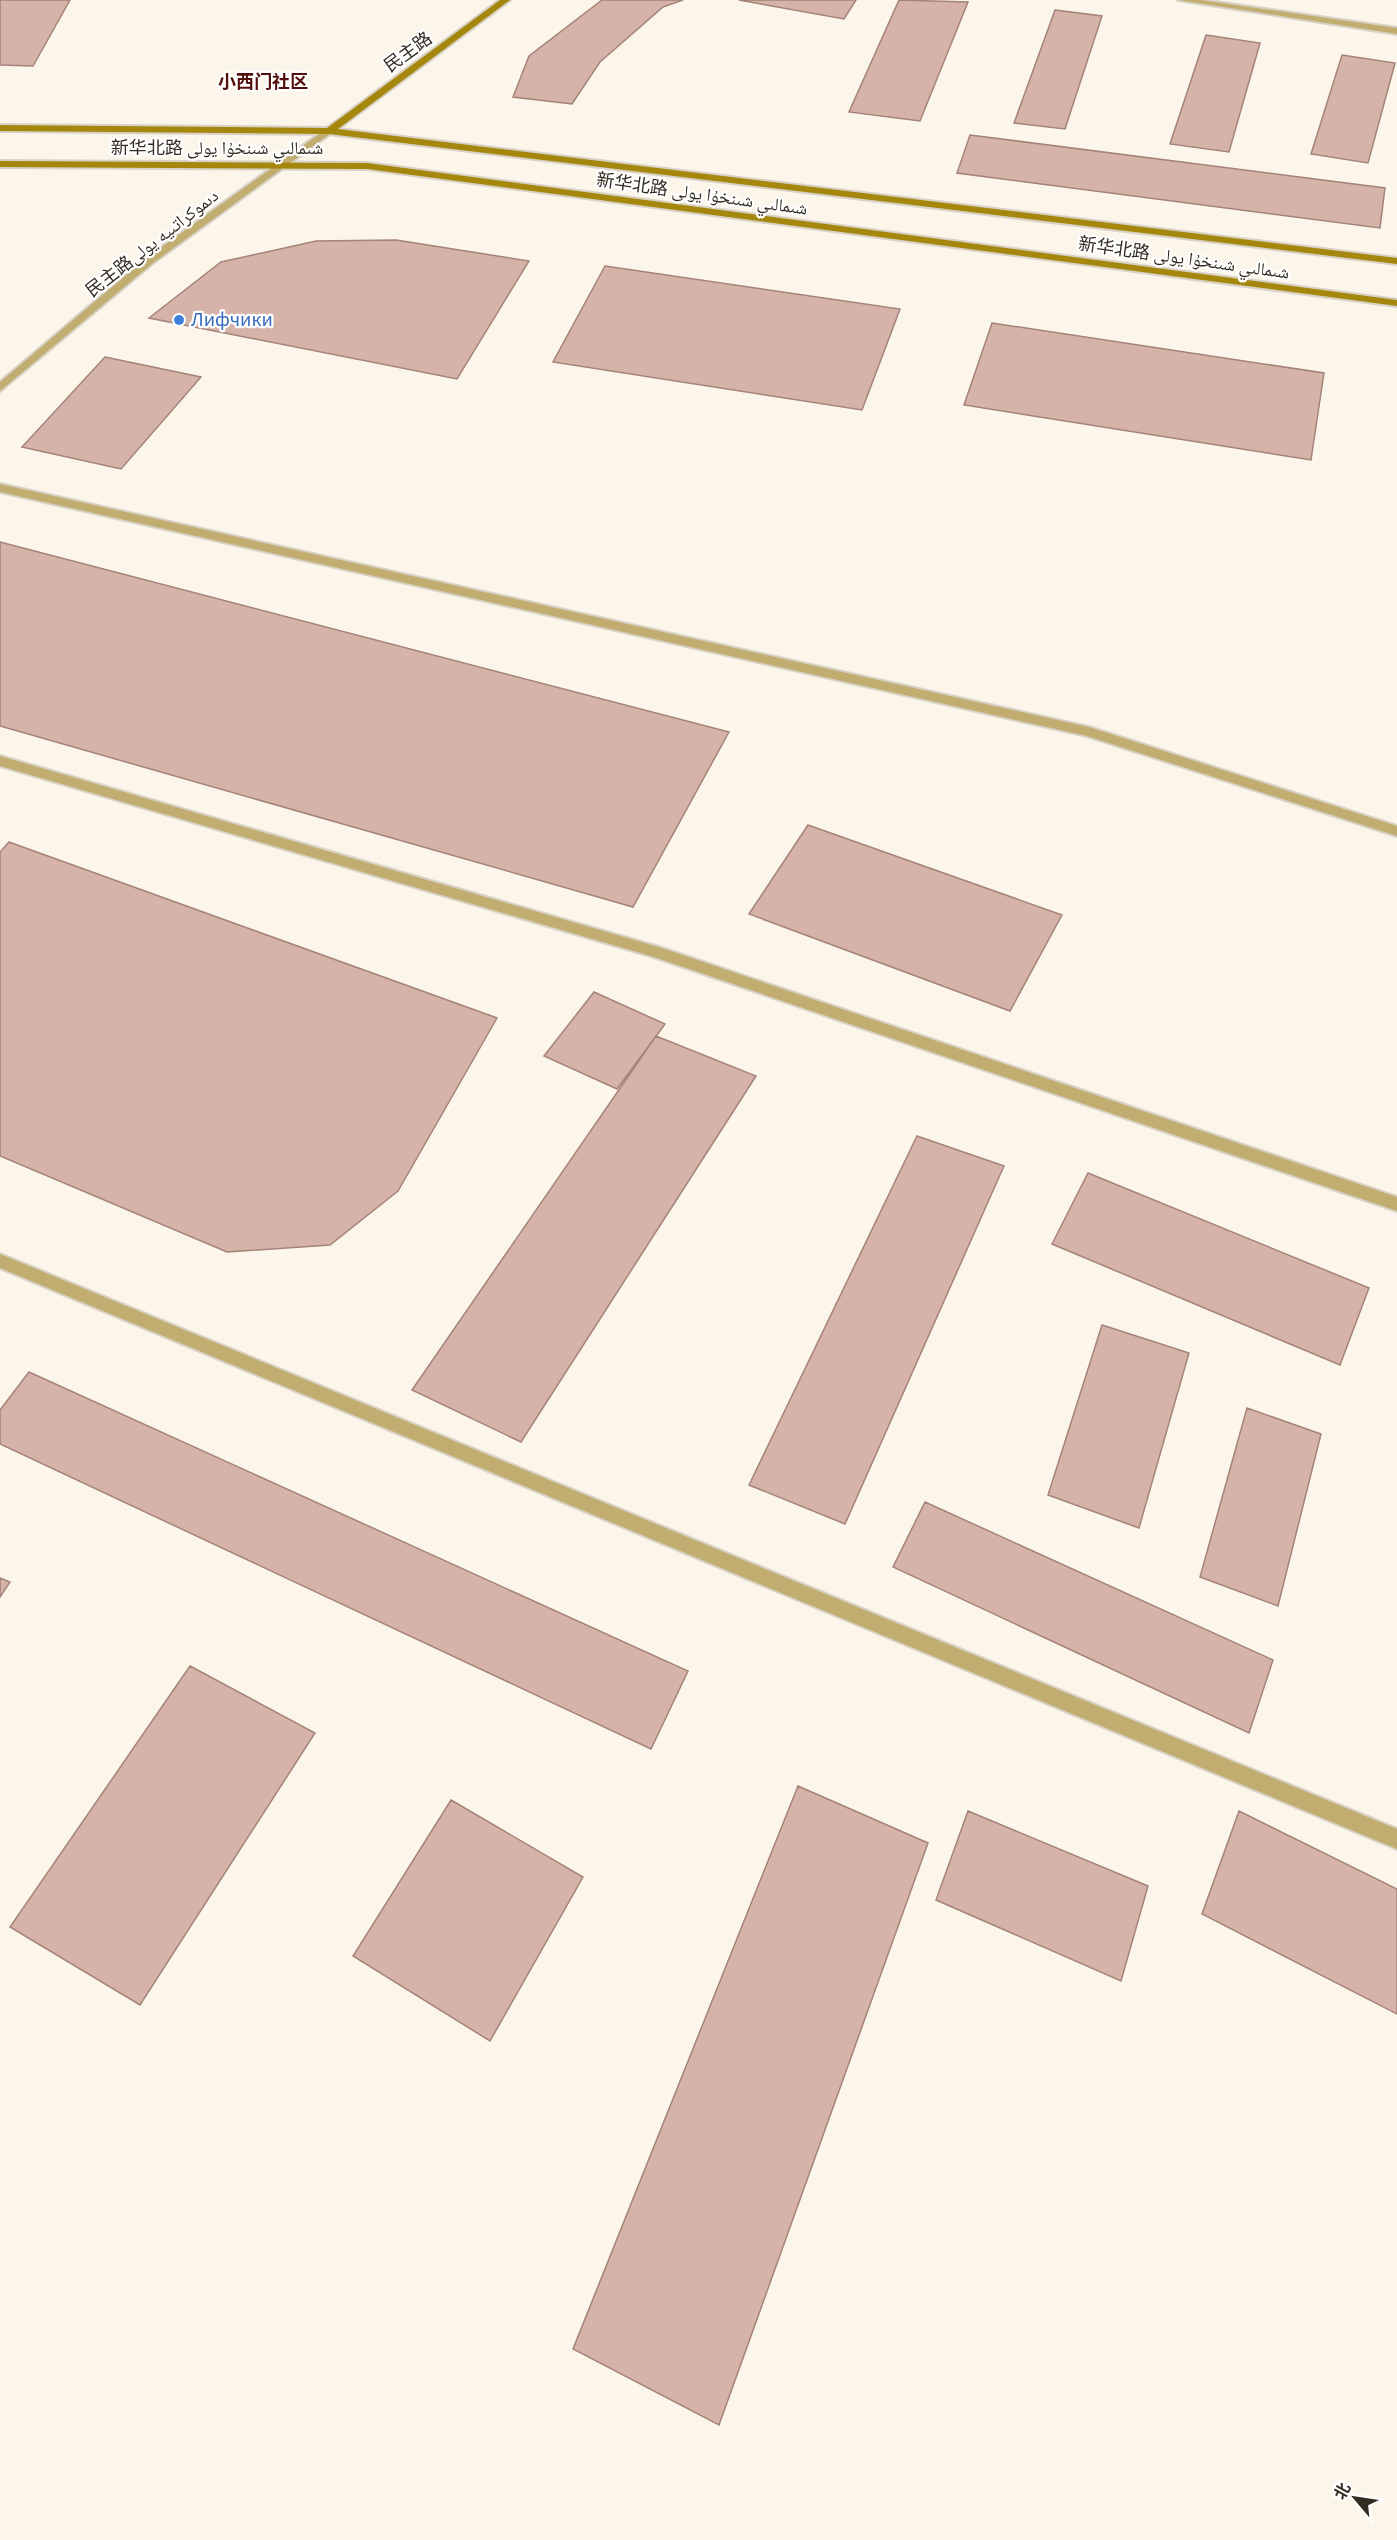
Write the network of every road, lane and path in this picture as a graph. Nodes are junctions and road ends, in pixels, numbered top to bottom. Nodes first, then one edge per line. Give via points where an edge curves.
1 (506, 0) edge
2 (1182, 0) edge
3 (1397, 31) edge
4 (0, 128) edge
5 (329, 131) junction
6 (0, 164) edge
7 (286, 164) junction
8 (1397, 261) edge
9 (1397, 303) edge
10 (0, 388) edge
11 (0, 488) edge
12 (0, 760) edge
13 (1397, 831) edge
14 (1397, 1204) edge
15 (0, 1262) edge
16 (1397, 1839) edge

1 - 5 main road, 民主路
2 - 3 street
4 - 5 main road, 新华北路 شىمالىي شىنخۇا يولى
5 - 7 street, 民主路دىموكراتىيە يولى
5 - 8 main road, 新华北路 شىمالىي شىنخۇا يولى
6 - 7 main road, 新华北路 شىمالىي شىنخۇا يولى
7 - 9 main road, 新华北路 شىمالىي شىنخۇا يولى via 367,166
7 - 10 street, 民主路دىموكراتىيە يولى via 148,261
11 - 13 street via 1089,732
12 - 14 street via 657,952
15 - 16 street

